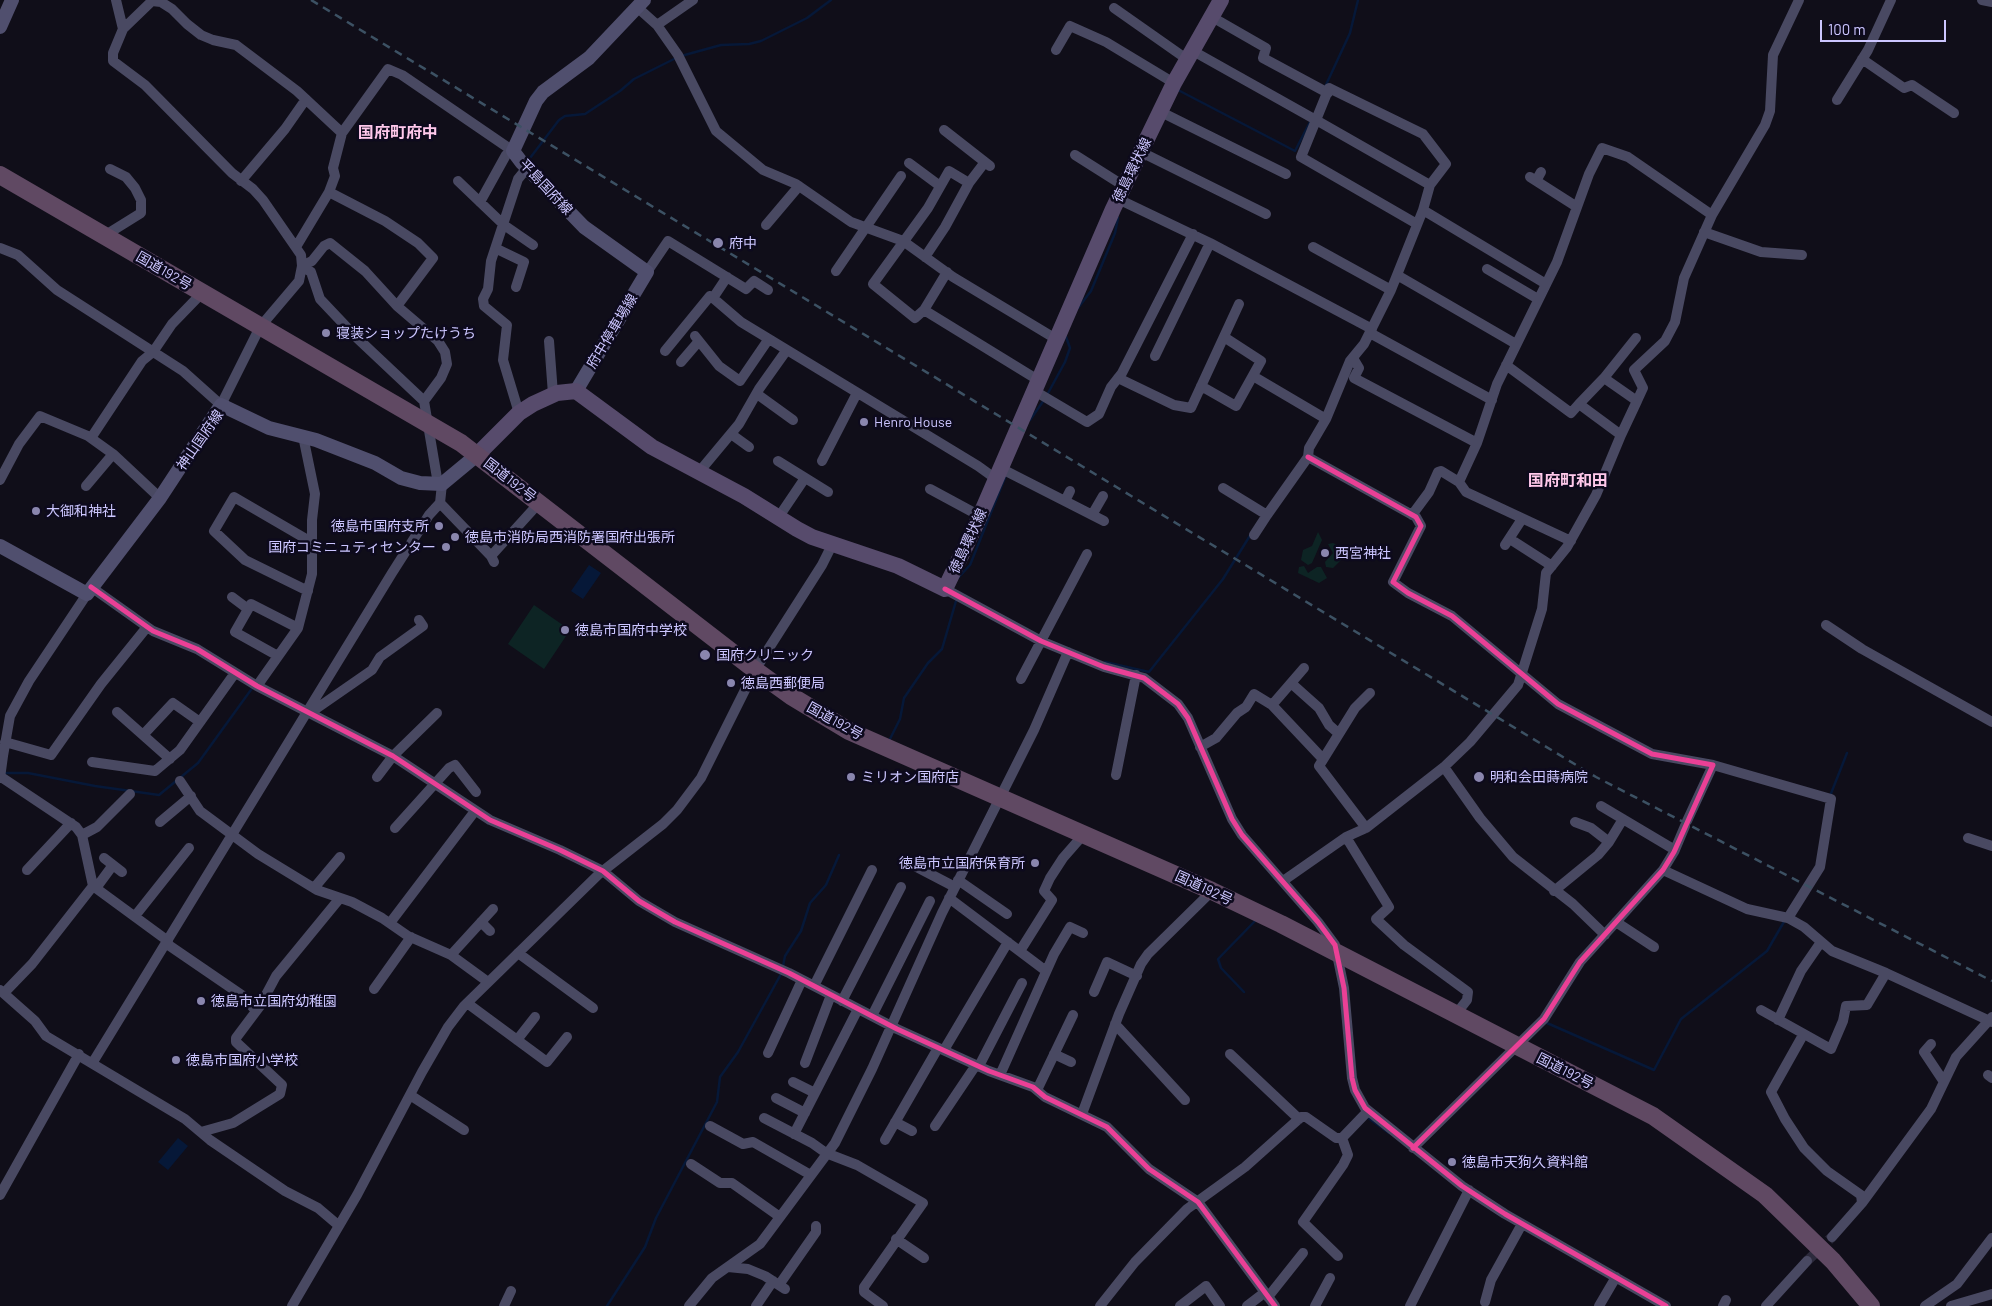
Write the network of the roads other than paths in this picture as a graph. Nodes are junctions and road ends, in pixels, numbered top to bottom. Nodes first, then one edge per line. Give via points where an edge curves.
1 (12, 0) edge
2 (116, 0) edge
3 (693, 0) edge
4 (1221, 0) edge
5 (1799, 0) edge
6 (1891, 0) edge
7 (1982, 0) edge
8 (1992, 2) edge
9 (642, 4) edge
10 (1114, 8) dead end
11 (1212, 16) junction
12 (658, 25) junction
13 (0, 27) edge
14 (124, 29) junction
15 (1056, 50) dead end
16 (1190, 55) junction
17 (1862, 59) junction
18 (1174, 83) junction
19 (1325, 92) junction
20 (306, 100) junction
21 (1837, 100) dead end
22 (1954, 113) dead end
23 (1166, 114) junction
24 (1313, 118) junction
25 (342, 133) junction
26 (947, 135) dead end
27 (513, 151) junction
28 (1145, 154) junction
29 (1076, 155) dead end
30 (909, 163) dead end
31 (110, 168) dead end
32 (527, 168) junction
33 (1286, 174) dead end
34 (0, 175) edge
35 (901, 176) dead end
36 (1536, 176) dead end
37 (242, 181) junction
38 (458, 181) dead end
39 (969, 184) junction
40 (1430, 185) junction
41 (799, 186) junction
42 (940, 186) junction
43 (329, 192) junction
44 (1122, 197) junction
45 (480, 202) junction
46 (1577, 206) junction
47 (1423, 210) junction
48 (1266, 214) dead end
49 (1712, 215) junction
50 (1417, 224) junction
51 (504, 225) junction
52 (766, 225) dead end
53 (864, 227) junction
54 (1704, 232) junction
55 (1193, 234) junction
56 (104, 236) junction
57 (904, 241) junction
58 (1210, 242) junction
59 (533, 245) dead end
60 (296, 247) junction
61 (1313, 247) dead end
62 (0, 248) edge
63 (497, 249) junction
64 (1802, 255) dead end
65 (925, 256) junction
66 (302, 266) junction
67 (1487, 269) dead end
68 (836, 270) dead end
69 (647, 272) junction
70 (947, 272) junction
71 (1397, 275) junction
72 (727, 277) junction
73 (1546, 284) junction
74 (516, 287) dead end
75 (768, 290) dead end
76 (1391, 290) junction
77 (202, 293) junction
78 (710, 296) dead end
79 (1538, 299) junction
80 (1239, 304) dead end
81 (397, 306) junction
82 (924, 310) junction
83 (260, 327) junction
84 (1371, 331) junction
85 (1224, 337) junction
86 (1636, 338) dead end
87 (1056, 339) junction
88 (768, 340) junction
89 (549, 341) dead end
90 (1516, 344) junction
91 (665, 351) dead end
92 (786, 351) junction
93 (153, 352) junction
94 (1155, 356) dead end
95 (1353, 358) junction
96 (686, 360) dead end
97 (1506, 365) junction
98 (1253, 376) junction
99 (1118, 378) junction
100 (1604, 378) junction
101 (1201, 386) junction
102 (576, 391) junction
103 (1040, 392) junction
104 (857, 393) junction
105 (553, 394) junction
106 (756, 394) junction
107 (424, 400) junction
108 (1492, 400) junction
109 (1637, 401) junction
110 (1578, 404) junction
111 (221, 405) junction
112 (519, 413) junction
113 (1326, 419) junction
114 (792, 420) dead end
115 (428, 425) junction
116 (731, 434) junction
117 (1621, 435) junction
118 (303, 436) junction
119 (91, 438) junction
120 (1477, 443) junction
121 (749, 447) dead end
122 (113, 454) junction
123 (1308, 454) junction
124 (477, 455) junction
125 (778, 461) dead end
126 (822, 461) dead end
127 (699, 472) junction
128 (1003, 473) junction
129 (805, 478) junction
130 (0, 480) edge
131 (1459, 482) junction
132 (440, 484) junction
133 (86, 486) dead end
134 (1223, 488) dead end
135 (930, 489) dead end
136 (1070, 491) dead end
137 (828, 492) dead end
138 (1103, 496) dead end
139 (160, 498) junction
140 (1064, 501) junction
141 (440, 503) junction
142 (540, 503) junction
143 (1264, 514) junction
144 (1092, 515) junction
145 (1412, 515) junction
146 (980, 516) junction
147 (778, 518) junction
148 (1522, 519) junction
149 (1104, 522) dead end
150 (1254, 535) dead end
151 (1571, 541) junction
152 (313, 543) junction
153 (833, 543) junction
154 (1, 550) edge
155 (1087, 554) dead end
156 (1552, 566) junction
157 (945, 589) junction
158 (89, 591) junction
159 (308, 591) junction
160 (232, 598) dead end
161 (248, 609) junction
162 (419, 620) dead end
163 (1826, 625) dead end
164 (147, 627) junction
165 (298, 628) junction
166 (1041, 641) junction
167 (1068, 652) junction
168 (278, 656) junction
169 (1304, 668) dead end
170 (755, 670) junction
171 (1521, 673) junction
172 (235, 674) junction
173 (1136, 676) junction
174 (1021, 679) dead end
175 (1291, 683) junction
176 (257, 686) junction
177 (1370, 693) dead end
178 (1272, 705) junction
179 (117, 712) dead end
180 (309, 713) junction
181 (437, 713) dead end
182 (200, 722) junction
183 (1992, 722) edge
184 (1338, 733) junction
185 (143, 735) junction
186 (5, 742) junction
187 (1200, 747) junction
188 (393, 756) junction
189 (1, 757) edge
190 (170, 758) junction
191 (1322, 758) junction
192 (92, 762) dead end
193 (1712, 765) junction
194 (1444, 767) junction
195 (1116, 775) dead end
196 (1, 776) edge
197 (377, 777) dead end
198 (180, 781) dead end
199 (434, 784) junction
200 (476, 792) dead end
201 (130, 794) dead end
202 (191, 796) junction
203 (998, 797) junction
204 (1601, 806) dead end
205 (475, 811) junction
206 (1623, 819) junction
207 (160, 822) dead end
208 (1575, 822) dead end
209 (70, 823) junction
210 (396, 828) dead end
211 (1366, 828) junction
212 (1084, 834) junction
213 (82, 835) junction
214 (232, 836) junction
215 (1346, 837) junction
216 (1968, 838) dead end
217 (1608, 842) junction
218 (1992, 846) edge
219 (189, 848) dead end
220 (1675, 850) junction
221 (340, 857) dead end
222 (104, 858) dead end
223 (909, 863) dead end
224 (113, 865) junction
225 (27, 870) dead end
226 (872, 870) dead end
227 (1663, 870) junction
228 (603, 871) junction
229 (122, 872) dead end
230 (1282, 881) junction
231 (957, 883) junction
232 (93, 886) junction
233 (901, 887) dead end
234 (314, 888) junction
235 (1554, 890) junction
236 (1212, 891) junction
237 (340, 898) junction
238 (949, 898) junction
239 (930, 901) dead end
240 (493, 909) dead end
241 (1007, 914) dead end
242 (135, 916) junction
243 (1787, 918) junction
244 (481, 922) junction
245 (1616, 922) junction
246 (390, 924) junction
247 (490, 931) dead end
248 (1083, 933) dead end
249 (1604, 935) junction
250 (411, 937) junction
251 (168, 942) junction
252 (1008, 942) junction
253 (1821, 942) junction
254 (1654, 947) dead end
255 (1020, 951) junction
256 (518, 952) junction
257 (1338, 953) junction
258 (451, 955) junction
259 (1046, 971) junction
260 (1886, 973) junction
261 (1136, 976) junction
262 (802, 980) junction
263 (488, 982) junction
264 (1022, 984) dead end
265 (814, 986) junction
266 (374, 989) dead end
267 (2, 991) edge
268 (1094, 992) dead end
269 (831, 995) junction
270 (584, 1001) junction
271 (842, 1001) junction
272 (467, 1003) junction
273 (593, 1008) dead end
274 (858, 1009) junction
275 (576, 1010) dead end
276 (1761, 1010) dead end
277 (256, 1011) junction
278 (1456, 1014) junction
279 (872, 1016) junction
280 (535, 1017) dead end
281 (1778, 1020) junction
282 (1991, 1020) edge
283 (1081, 1023) dead end
284 (1115, 1024) junction
285 (892, 1026) junction
286 (1803, 1035) junction
287 (567, 1037) dead end
288 (517, 1040) junction
289 (1931, 1044) dead end
290 (1517, 1046) junction
291 (941, 1049) junction
292 (768, 1053) dead end
293 (79, 1054) junction
294 (1054, 1054) junction
295 (1230, 1054) dead end
296 (93, 1062) junction
297 (1071, 1062) dead end
298 (806, 1063) dead end
299 (978, 1065) junction
300 (1000, 1075) junction
301 (793, 1082) dead end
302 (1944, 1082) junction
303 (1037, 1090) junction
304 (815, 1093) junction
305 (410, 1095) junction
306 (776, 1098) dead end
307 (1185, 1100) dead end
308 (1368, 1111) junction
309 (805, 1113) junction
310 (1082, 1114) junction
311 (764, 1118) dead end
312 (1299, 1118) junction
313 (895, 1122) junction
314 (710, 1126) dead end
315 (935, 1126) dead end
316 (464, 1130) dead end
317 (912, 1131) dead end
318 (201, 1132) junction
319 (794, 1134) junction
320 (1342, 1138) junction
321 (884, 1140) dead end
322 (1414, 1148) junction
323 (826, 1153) junction
324 (691, 1164) dead end
325 (1727, 1169) junction
326 (809, 1174) junction
327 (1469, 1190) junction
328 (0, 1195) edge
329 (1198, 1202) junction
330 (1862, 1203) junction
331 (780, 1217) junction
332 (1522, 1224) junction
333 (338, 1225) junction
334 (816, 1226) dead end
335 (1832, 1237) tunnel mouth
336 (1992, 1238) edge
337 (896, 1239) junction
338 (1303, 1253) dead end
339 (1338, 1256) dead end
340 (924, 1258) dead end
341 (1807, 1261) tunnel mouth
342 (728, 1267) junction
343 (1616, 1277) junction
344 (1330, 1278) dead end
345 (779, 1285) junction
346 (511, 1291) dead end
347 (1992, 1294) edge
348 (1266, 1295) junction
349 (1485, 1302) dead end
350 (292, 1306) edge
351 (504, 1306) edge
352 (689, 1306) edge
353 (756, 1306) edge
354 (882, 1306) edge
355 (1100, 1306) edge
356 (1180, 1306) edge
357 (1220, 1306) edge
358 (1247, 1306) edge
359 (1275, 1306) edge
360 (1315, 1306) edge
361 (1410, 1306) edge
362 (1600, 1306) edge
363 (1666, 1306) edge
364 (1766, 1306) edge
365 (1859, 1306) edge
366 (1871, 1306) edge
367 (1925, 1306) edge
368 (1951, 1306) edge

1 - 13 main road
2 - 14 street
3 - 12 street
4 - 11 main road, 徳島環状線
5 - 49 street via 1773,55 1770,111 1765,125
6 - 17 street
7 - 8 street
9 - 12 street
9 - 27 main road, 平島国府線 via 589,58 543,92
10 - 16 street
11 - 16 main road, 徳島環状線
11 - 19 street via 1266,48 1263,58
12 - 41 street via 679,57 716,131 763,170
14 - 20 street via 152,1 161,2 201,35 236,45
14 - 37 street via 112,53 113,61 145,85
15 - 18 street via 1070,26 1106,42
16 - 18 main road, 徳島環状線
16 - 24 street
17 - 21 street
17 - 22 street via 1904,88 1912,85
18 - 23 main road, 徳島環状線
19 - 24 street
19 - 40 street via 1329,88 1423,134 1446,164
20 - 25 street
20 - 37 street
23 - 28 main road, 徳島環状線
23 - 33 street
24 - 40 street
24 - 50 street via 1301,157
25 - 27 street via 388,69 402,75
25 - 43 street
26 - 39 street via 988,164
27 - 32 main road, 平島国府線
27 - 45 street via 506,155
28 - 44 main road, 徳島環状線
28 - 48 street
29 - 44 street
30 - 42 street
31 - 56 street via 126,177 135,188 141,200 141,213
32 - 51 street via 518,179
32 - 69 main road, 平島国府線 via 584,227
34 - 56 highway, 国道192号
35 - 53 street
36 - 46 street
37 - 60 street via 263,200
38 - 45 street
39 - 42 street via 949,171
39 - 65 street
40 - 47 street
41 - 52 street
41 - 53 street via 851,222
42 - 57 street
43 - 60 street
43 - 81 street via 385,221 418,243 433,258
44 - 55 street
44 - 87 main road, 徳島環状線
45 - 51 street
46 - 49 street via 1602,148 1628,157
46 - 73 street
47 - 50 street
47 - 73 street
49 - 54 street
50 - 71 street
51 - 59 street
51 - 63 street
53 - 57 street
53 - 68 street
54 - 64 street via 1761,252
54 - 109 street via 1684,278 1675,322 1665,340 1634,370 1643,388
55 - 58 street
55 - 99 street
56 - 77 highway, 国道192号
57 - 65 street
57 - 82 street via 873,284 915,318
58 - 84 street
58 - 94 street
60 - 66 street
61 - 76 street
62 - 93 street via 18,255 57,290
63 - 74 street via 524,262
63 - 112 street via 491,261 484,306 507,325 503,360
65 - 70 street
66 - 81 street via 330,243 365,271
66 - 83 street via 299,280
66 - 107 street via 311,272 320,299 328,308
67 - 79 street
69 - 72 street via 668,241
69 - 102 main road, 府中停車場線
70 - 82 street
70 - 87 street
71 - 76 street
71 - 90 street
72 - 75 street via 746,289 754,281
72 - 88 street via 713,298
73 - 79 street
76 - 84 street
77 - 83 highway, 国道192号
77 - 93 street via 172,324
78 - 91 street
79 - 90 street
80 - 85 street
81 - 107 street via 438,341 445,352 447,364 441,378
82 - 103 street
83 - 111 street
83 - 115 highway, 国道192号
84 - 95 street
84 - 108 street
85 - 98 street via 1261,361
85 - 101 street
86 - 100 street
87 - 103 main road, 徳島環状線
88 - 92 street
88 - 96 street via 740,381 719,366 697,339
89 - 105 street
90 - 97 street
92 - 104 street
92 - 106 street
93 - 111 street via 183,371
93 - 119 street via 142,361
95 - 113 street
95 - 120 street via 1359,368 1354,378
97 - 108 street
97 - 110 street via 1571,413
98 - 101 street via 1236,406
98 - 113 street
99 - 101 street via 1174,405 1191,408
99 - 103 street via 1099,414 1087,422
100 - 109 street
100 - 110 street
102 - 105 main road
102 - 127 main road, 徳島環状線 via 652,447
103 - 128 main road, 徳島環状線
104 - 126 street
104 - 128 street via 978,466
105 - 112 main road
106 - 114 street
106 - 116 street
107 - 115 street
108 - 120 street
109 - 117 street
110 - 117 street
111 - 118 main road, 神山国府線 via 268,428
111 - 139 main road, 神山国府線
112 - 124 main road
113 - 123 street
115 - 124 highway, 国道192号
115 - 132 street
116 - 121 street
116 - 127 street
117 - 151 street via 1610,466
118 - 132 main road, 神山国府線 via 375,463 401,478
118 - 152 street via 315,494
119 - 122 street
119 - 130 street via 40,416 19,444
120 - 131 street
122 - 133 street
122 - 139 street
123 - 143 street
123 - 145 street
124 - 132 main road
124 - 142 highway, 国道192号
125 - 129 street
127 - 147 main road, 徳島環状線
128 - 140 street via 1041,485
128 - 146 main road, 徳島環状線
129 - 137 street
129 - 147 street
131 - 145 street via 1438,472 1429,492
131 - 148 street via 1466,492
132 - 141 street
134 - 143 street
135 - 146 street
136 - 140 street
138 - 144 street
139 - 158 main road, 神山国府線
140 - 144 street
141 - 142 street via 492,559
141 - 180 street via 392,573
142 - 170 highway, 国道192号
143 - 150 street
144 - 149 street
145 - 171 street via 1421,526 1393,582 1452,616
146 - 157 main road, 徳島環状線
147 - 153 main road, 徳島環状線 via 812,537
148 - 151 street
148 - 156 street via 1508,542
151 - 156 street
152 - 159 street
152 - 159 street via 234,497 214,531 245,560
153 - 157 main road, 徳島環状線 via 898,566
153 - 170 street
154 - 158 main road
155 - 166 street
156 - 171 street via 1546,573 1542,609
157 - 166 street
158 - 164 street
158 - 186 street via 29,681 10,716
159 - 165 street
160 - 161 street
161 - 165 street via 251,604
161 - 168 street via 236,632
162 - 180 street via 423,626 380,657 372,670
163 - 183 street via 1862,649
164 - 172 street via 167,639 197,649
164 - 186 street via 101,684 51,755
165 - 168 street
166 - 167 street
166 - 174 street
167 - 173 street
167 - 203 street via 1034,730
168 - 176 street
169 - 175 street
170 - 203 highway, 国道192号 via 849,731
170 - 228 street via 690,794 663,824
171 - 193 street via 1558,704 1652,754
171 - 194 street via 1518,685 1470,742
172 - 176 street
172 - 182 street
173 - 187 street via 1152,682 1178,704 1188,718
173 - 195 street
175 - 178 street
175 - 184 street via 1319,708
176 - 180 street
177 - 184 street
178 - 187 street via 1254,694 1216,738
178 - 191 street
179 - 185 street
180 - 188 street
180 - 214 street
181 - 188 street
182 - 185 street via 173,703
182 - 190 street via 180,750
184 - 191 street
185 - 190 street
186 - 189 street
187 - 230 street via 1232,819
188 - 197 street
188 - 199 street
189 - 196 street
190 - 192 street via 156,771
191 - 211 street via 1318,766
193 - 220 street
193 - 243 street via 1831,799 1820,867
194 - 211 street
194 - 235 street via 1513,857
196 - 209 street
198 - 202 street
199 - 200 street via 455,766
199 - 205 street
199 - 210 street
201 - 213 street via 97,827
202 - 207 street
202 - 214 street via 200,811
203 - 212 highway, 国道192号
203 - 231 street
204 - 206 street
205 - 228 street via 509,830
205 - 246 street
206 - 217 street
206 - 220 street
208 - 217 street via 1591,828
209 - 213 street
209 - 225 street
211 - 215 street
212 - 236 highway, 国道192号
212 - 255 street via 1050,878 1044,891 1052,900
213 - 232 street
214 - 234 street
214 - 251 street
215 - 230 street
215 - 278 street via 1389,907 1376,919 1404,945 1468,992 1467,1000
216 - 218 street
217 - 235 street
219 - 242 street
220 - 227 street
221 - 234 street
222 - 224 street
223 - 231 street
224 - 229 street
224 - 232 street via 99,884
226 - 265 street
227 - 243 street via 1747,909
227 - 245 street
228 - 256 street
228 - 262 street via 639,901 675,922
230 - 257 street via 1329,937
231 - 238 street
231 - 241 street
232 - 242 street
232 - 267 street via 32,964
233 - 271 street
234 - 237 street
235 - 249 street
236 - 257 highway, 国道192号
236 - 261 street via 1148,954
237 - 246 street
237 - 277 street via 276,976
238 - 252 street
238 - 285 street
239 - 279 street
240 - 244 street
242 - 251 street
243 - 253 street
244 - 247 street
244 - 258 street
245 - 249 street
245 - 254 street
246 - 250 street
248 - 259 street via 1070,927
249 - 290 street via 1580,962 1544,1019
250 - 258 street
250 - 266 street
251 - 277 street via 243,996
251 - 296 street
252 - 255 street
252 - 291 street
253 - 260 street
253 - 281 street via 1801,971
255 - 259 street
256 - 263 street
256 - 270 street via 554,984
257 - 278 highway, 国道192号
257 - 308 street via 1349,1028 1352,1078 1359,1099
258 - 263 street
259 - 300 street
260 - 282 street
260 - 286 street via 1867,1006 1846,1006 1831,1049
261 - 268 street via 1106,962
261 - 284 street
262 - 265 street
262 - 292 street
263 - 272 street
264 - 299 street
265 - 269 street
267 - 293 street via 35,1021 46,1036
269 - 271 street
269 - 298 street
270 - 273 street
270 - 275 street
271 - 274 street
272 - 288 street
272 - 305 street via 448,1027
274 - 279 street
274 - 304 street
276 - 281 street
277 - 318 street via 236,1042 282,1086 280,1094 233,1123
278 - 290 highway, 国道192号
279 - 285 street
280 - 288 street
281 - 286 street
282 - 302 street via 1956,1056
283 - 294 street via 1072,1017
284 - 307 street via 1173,1094
284 - 310 street
285 - 291 street
285 - 323 street via 848,1119
286 - 330 street via 1771,1092 1804,1148 1827,1171 1861,1195
287 - 288 street via 547,1062
289 - 302 street via 1924,1052
290 - 322 street
290 - 325 highway, 国道192号 via 1653,1116
291 - 299 street
291 - 313 street
293 - 296 street
293 - 328 street
294 - 297 street
294 - 303 street
295 - 312 street
296 - 318 street
299 - 300 street
299 - 315 street
300 - 303 street
301 - 304 street
302 - 330 street via 1931,1109
303 - 310 street
304 - 309 street
305 - 316 street
305 - 333 street
306 - 309 street
308 - 320 street
308 - 322 street
309 - 319 street
310 - 329 street via 1107,1127 1149,1169
311 - 319 street
312 - 320 street via 1306,1117 1336,1138
312 - 329 street via 1245,1167
313 - 317 street
313 - 321 street
314 - 326 street via 743,1144 753,1142
318 - 333 street via 285,1191 318,1208
319 - 323 street
320 - 339 street via 1348,1155 1303,1222
322 - 327 street
323 - 326 street
323 - 337 street via 857,1165 923,1203
324 - 331 street via 720,1183 732,1183
325 - 365 highway, 国道192号 via 1807,1248
325 - 366 highway, 国道192号 via 1765,1195 1802,1228
326 - 331 street
327 - 332 street
327 - 361 street
329 - 348 street
329 - 355 street via 1156,1239
330 - 335 street
331 - 342 street via 760,1244
332 - 343 street
332 - 349 street via 1491,1280
333 - 350 street
334 - 345 street via 816,1232
336 - 367 street via 1957,1284
337 - 340 street
337 - 354 street via 864,1287 864,1292
338 - 348 street
341 - 364 street
342 - 345 street via 748,1269
342 - 352 street via 712,1278
343 - 362 street
343 - 363 street
344 - 360 street
345 - 353 street
346 - 351 street
347 - 368 street
348 - 358 street
348 - 359 street
356 - 357 street via 1206,1286

